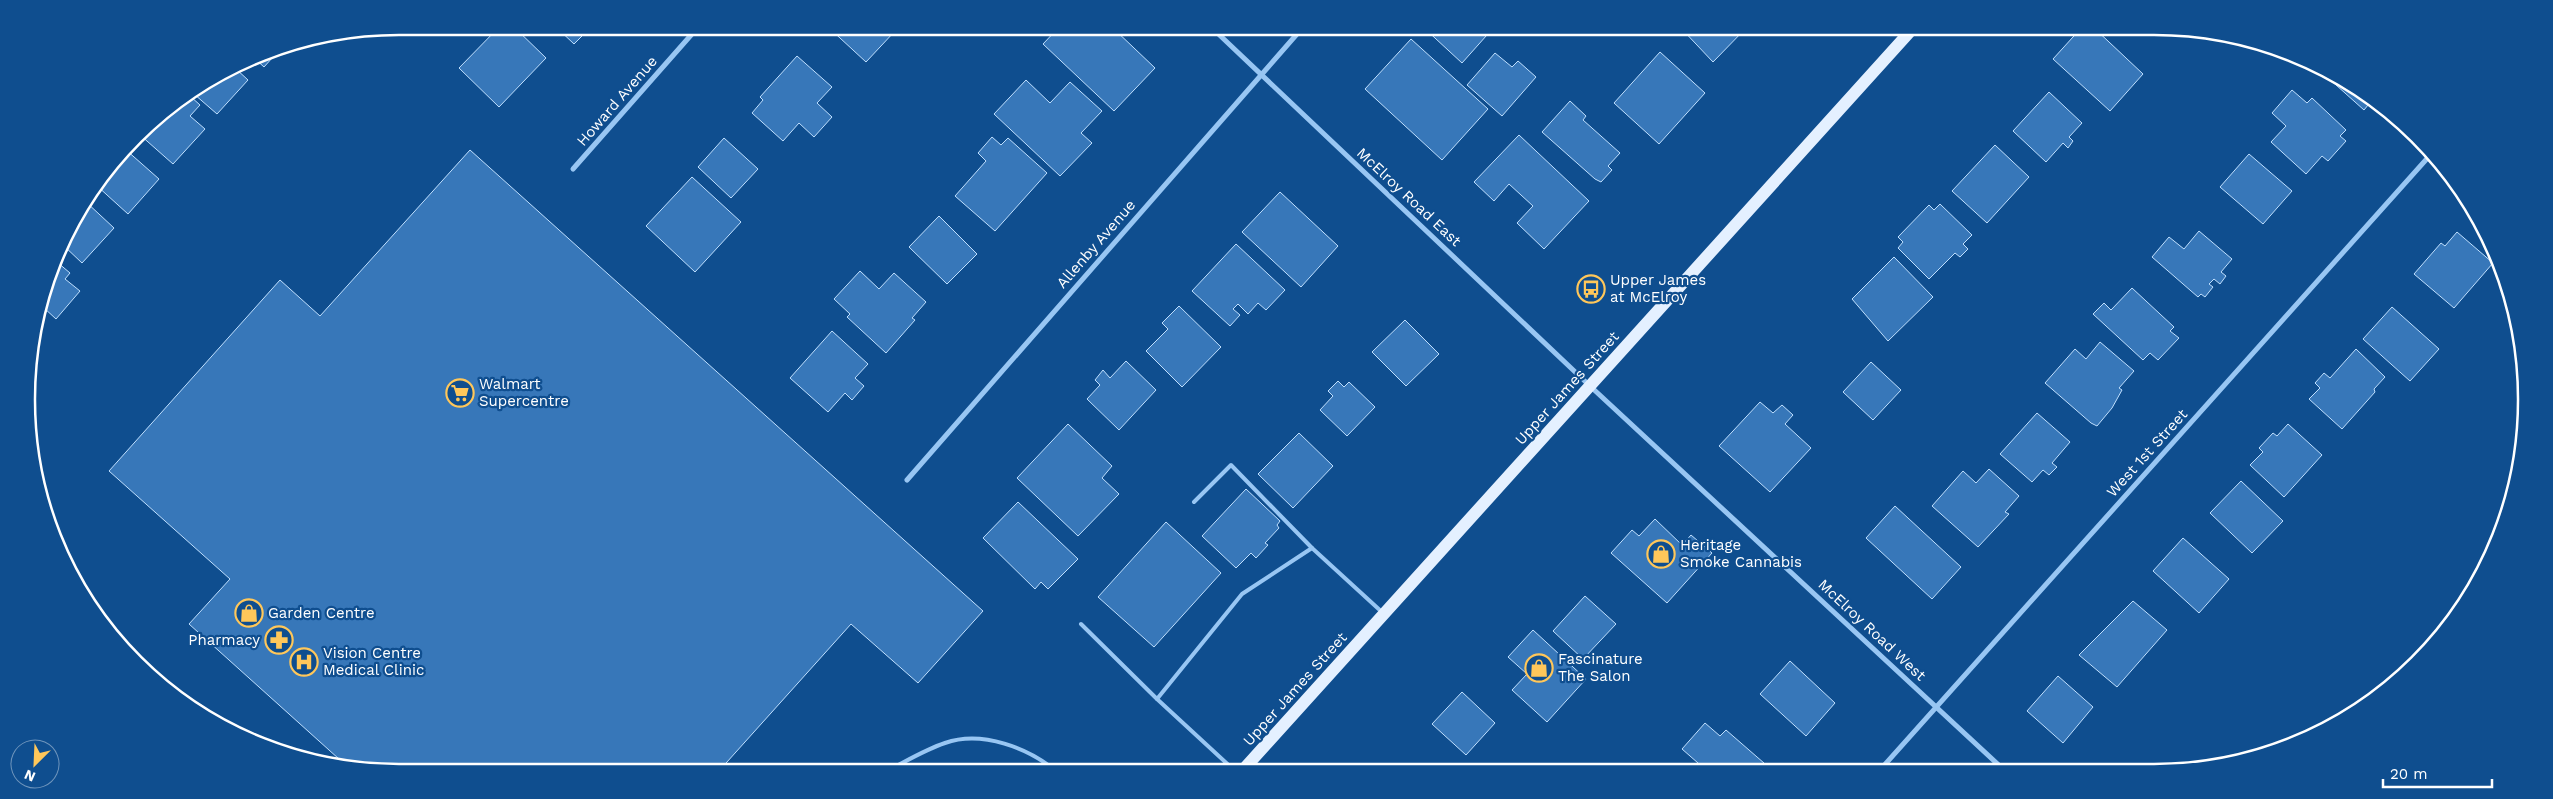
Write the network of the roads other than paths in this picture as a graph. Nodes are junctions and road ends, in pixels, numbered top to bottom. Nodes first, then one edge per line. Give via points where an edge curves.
1 (691, 35) edge
2 (1220, 35) edge
3 (1296, 35) edge
4 (1907, 35) edge
5 (1261, 74) junction
6 (2427, 158) edge
7 (573, 169) dead end
8 (1590, 386) junction
9 (907, 480) dead end
10 (1194, 502) dead end
11 (1312, 548) junction
12 (1385, 615) junction
13 (1081, 624) dead end
14 (1157, 699) junction
15 (1937, 707) junction
16 (901, 764) edge
17 (1048, 764) edge
18 (1227, 764) edge
19 (1248, 764) edge
20 (1885, 764) edge
21 (1998, 764) edge

1 - 7 street, Howard Avenue
2 - 5 street, McElroy Road East
3 - 5 street, Allenby Avenue
4 - 8 main road, Upper James Street
5 - 8 street, McElroy Road East
5 - 9 street, Allenby Avenue
6 - 15 street, West 1st Street
8 - 12 main road, Upper James Street
8 - 15 street, McElroy Road West
10 - 11 lane via 1231,465
11 - 12 lane
11 - 14 lane via 1242,594
12 - 19 main road, Upper James Street
13 - 14 lane
14 - 18 lane
15 - 20 street, West 1st Street
15 - 21 street, McElroy Road West
16 - 17 lane via 946,742 979,739 1012,744

